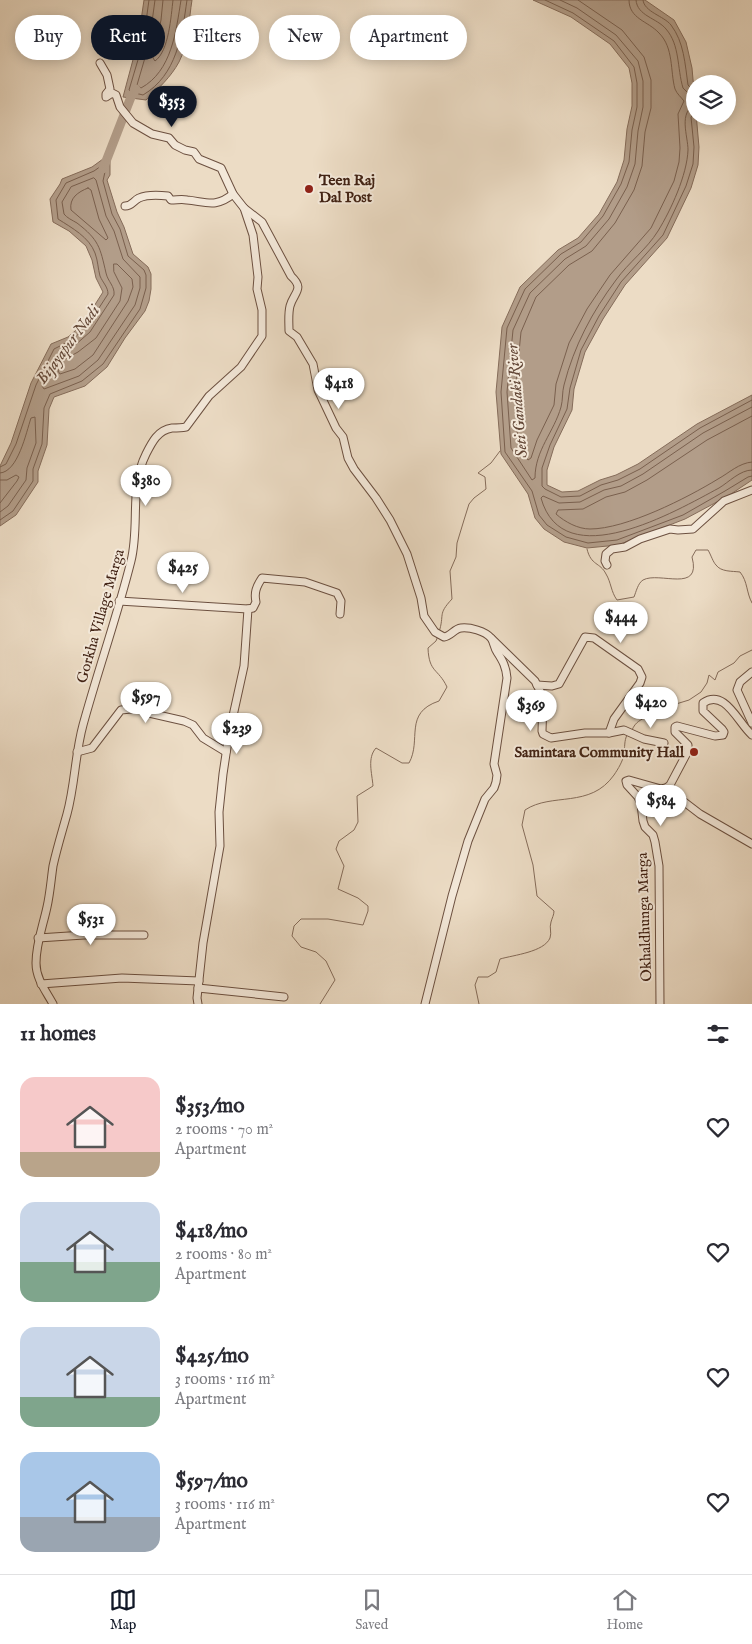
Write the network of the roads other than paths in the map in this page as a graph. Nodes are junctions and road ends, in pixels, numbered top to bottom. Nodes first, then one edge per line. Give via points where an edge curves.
1 (100, 63) dead end
2 (233, 194) junction
3 (125, 206) dead end
4 (244, 208) junction
5 (752, 490) edge
6 (607, 565) dead end
7 (120, 601) junction
8 (248, 609) junction
9 (340, 614) dead end
10 (492, 639) junction
11 (752, 672) edge
12 (537, 685) junction
13 (752, 723) edge
14 (609, 733) junction
15 (752, 735) edge
16 (664, 743) dead end
17 (78, 752) junction
18 (226, 752) junction
19 (666, 788) junction
20 (752, 844) edge
21 (144, 935) dead end
22 (38, 938) junction
23 (41, 984) junction
24 (199, 984) junction
25 (284, 996) dead end
26 (53, 1004) edge
27 (198, 1004) edge
28 (425, 1004) edge
29 (660, 1004) edge

1 - 2 street, Gorkha Village Marga via 109,82 106,97 112,93 116,95 120,107 133,123 152,134 169,138 180,148 194,152 199,159 221,168
2 - 3 street via 216,204 151,195
2 - 4 street, Gorkha Village Marga
4 - 7 street, Gorkha Village Marga via 253,234 262,336 241,367 209,396 186,427 171,428 156,435 136,481 136,526
4 - 10 street via 262,222 297,282 298,288 290,304 289,331 297,337 313,364 318,390 343,437 348,458 390,520 407,554 429,626 444,637 458,628 468,628
5 - 6 street via 724,501 692,529 670,529 626,547 612,549 606,554
7 - 8 street
7 - 17 street, Gorkha Village Marga via 96,676
8 - 9 street via 253,608 256,602 257,585 262,578 267,578 305,582 337,593 341,601
8 - 18 street via 244,666
10 - 12 street via 522,666
10 - 28 street via 506,667 507,678 495,753 496,782 485,799 468,841
11 - 13 street via 740,682 737,690
12 - 14 street via 543,700 542,731 546,736
12 - 14 street via 559,684 585,637 594,638 638,669 642,676 614,719
14 - 16 street via 628,732
15 - 19 street via 721,700 706,701 703,711 722,729 723,735 675,727 688,745 688,751
17 - 18 street via 92,748 121,710 132,708 193,725 203,738
17 - 22 street, Gorkha Village Marga
18 - 24 street via 219,812 220,846
19 - 20 street via 700,814
19 - 29 street, Okhaldhunga Marga via 626,782 641,804 645,827 653,835 659,866
21 - 22 street
22 - 23 street, Gorkha Village Marga via 36,963
23 - 24 street via 122,978
23 - 26 street, Gorkha Village Marga
24 - 25 street
24 - 27 street

